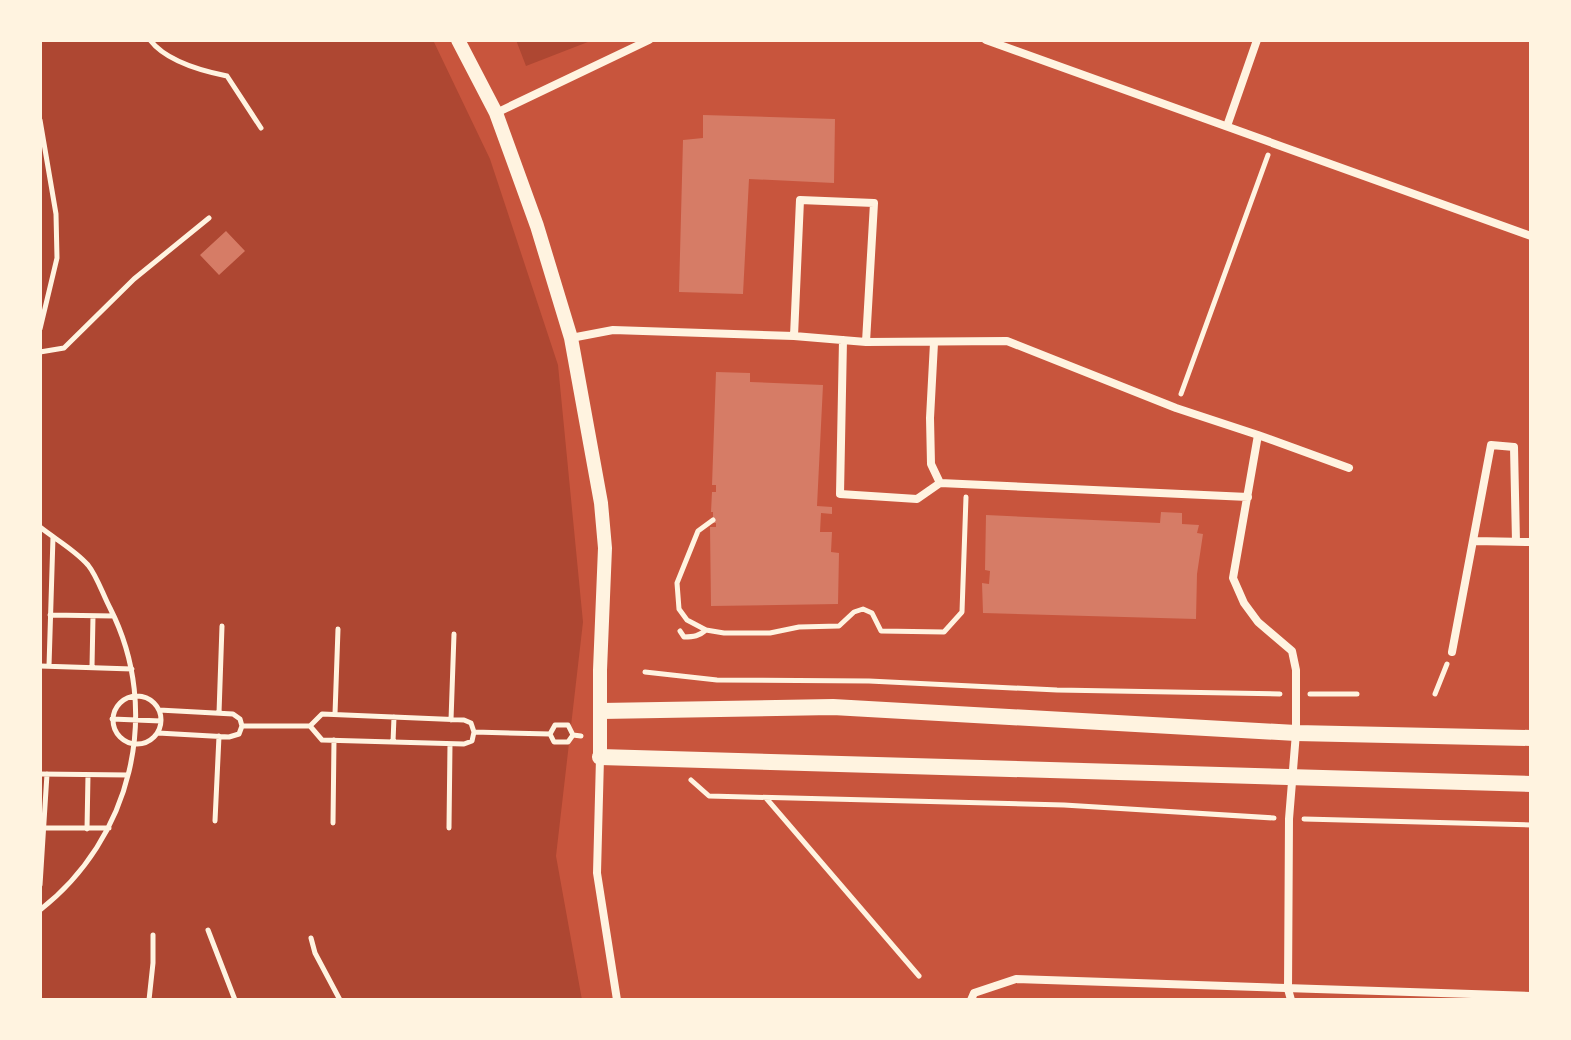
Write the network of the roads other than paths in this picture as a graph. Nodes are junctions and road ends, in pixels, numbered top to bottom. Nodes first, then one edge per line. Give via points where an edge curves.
1 (458, 40) edge
2 (649, 40) edge
3 (986, 40) edge
4 (1257, 40) edge
5 (496, 113) junction
6 (1227, 126) junction
7 (1531, 236) edge
8 (794, 336) junction
9 (571, 338) junction
10 (843, 340) junction
11 (866, 342) junction
12 (934, 343) junction
13 (1258, 435) junction
14 (1349, 468) dead end
15 (940, 483) junction
16 (1248, 497) junction
17 (1474, 541) junction
18 (1516, 542) junction
19 (1531, 542) edge
20 (1452, 652) road end
21 (601, 711) junction
22 (1296, 733) junction
23 (1531, 738) edge
24 (600, 757) junction
25 (1291, 775) junction
26 (1531, 784) edge
27 (1288, 989) junction
28 (1531, 996) edge
29 (617, 1000) edge
30 (971, 1000) edge
31 (1291, 1000) edge

1 - 5 street
2 - 5 street
3 - 6 street
4 - 6 street
5 - 9 street
6 - 7 street
8 - 9 street via 613,330
8 - 10 street
8 - 11 street via 800,200 874,203
9 - 21 street via 605,548
10 - 11 street
10 - 15 street via 840,494 917,499
11 - 12 street
12 - 13 street via 1007,341
12 - 15 street via 931,464
13 - 14 street
13 - 16 street
15 - 16 street
16 - 22 street via 1233,578 1258,622 1292,651
17 - 18 street
17 - 18 street via 1491,445 1514,447
17 - 20 street
18 - 19 street
21 - 22 main road via 833,707
21 - 24 street
22 - 23 main road
22 - 25 street
24 - 25 main road
24 - 29 street via 597,873
25 - 26 main road
25 - 27 street
27 - 28 street
27 - 30 street via 1016,979 974,993
27 - 31 street

